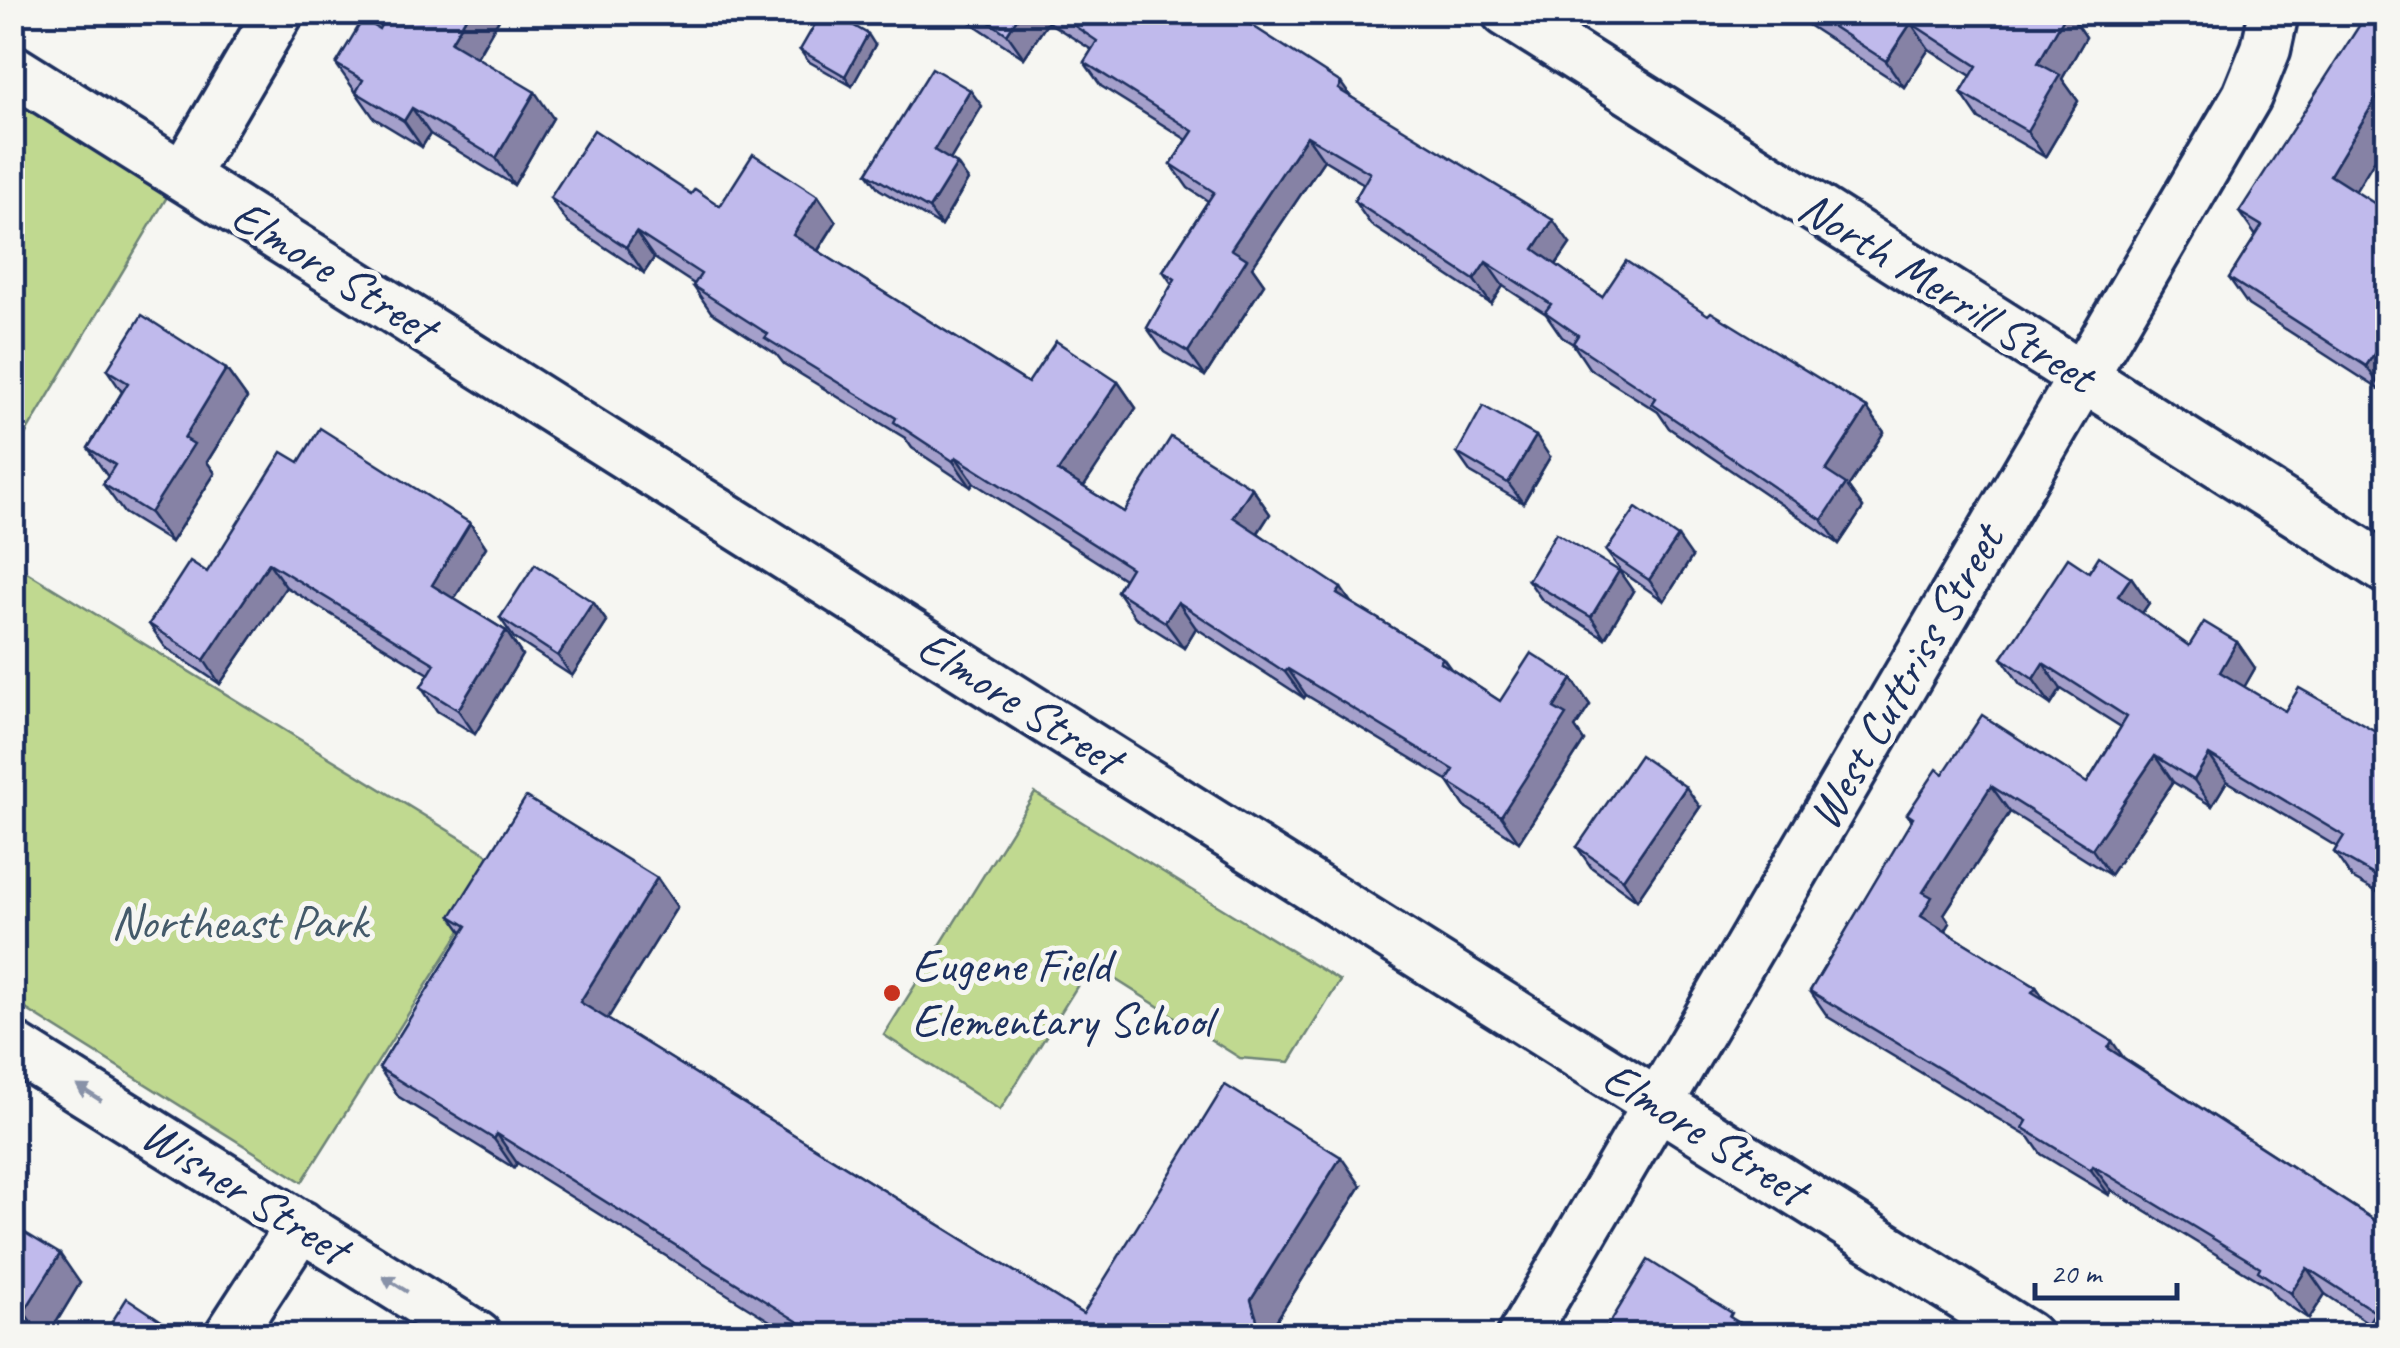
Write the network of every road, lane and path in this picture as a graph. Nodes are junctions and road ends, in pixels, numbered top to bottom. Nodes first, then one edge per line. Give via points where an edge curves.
1 (279, 12) edge
2 (1506, 12) edge
3 (2274, 12) edge
4 (12, 69) edge
5 (183, 176) junction
6 (2081, 375) junction
7 (2388, 570) edge
8 (12, 1046) edge
9 (1656, 1102) junction
10 (300, 1225) junction
11 (229, 1336) edge
12 (477, 1336) edge
13 (1522, 1336) edge
14 (2027, 1336) edge

1 - 5 street
2 - 6 street, North Merrill Street
3 - 6 street, West Cuttriss Street via 2247,96
4 - 5 street, Elmore Street
5 - 9 street, Elmore Street
6 - 7 street, North Merrill Street
6 - 9 street, West Cuttriss Street
10 -> 8 street, Wisner Street
9 - 13 street, West Cuttriss Street
9 - 14 street, Elmore Street
10 - 11 street
12 -> 10 street, Wisner Street

